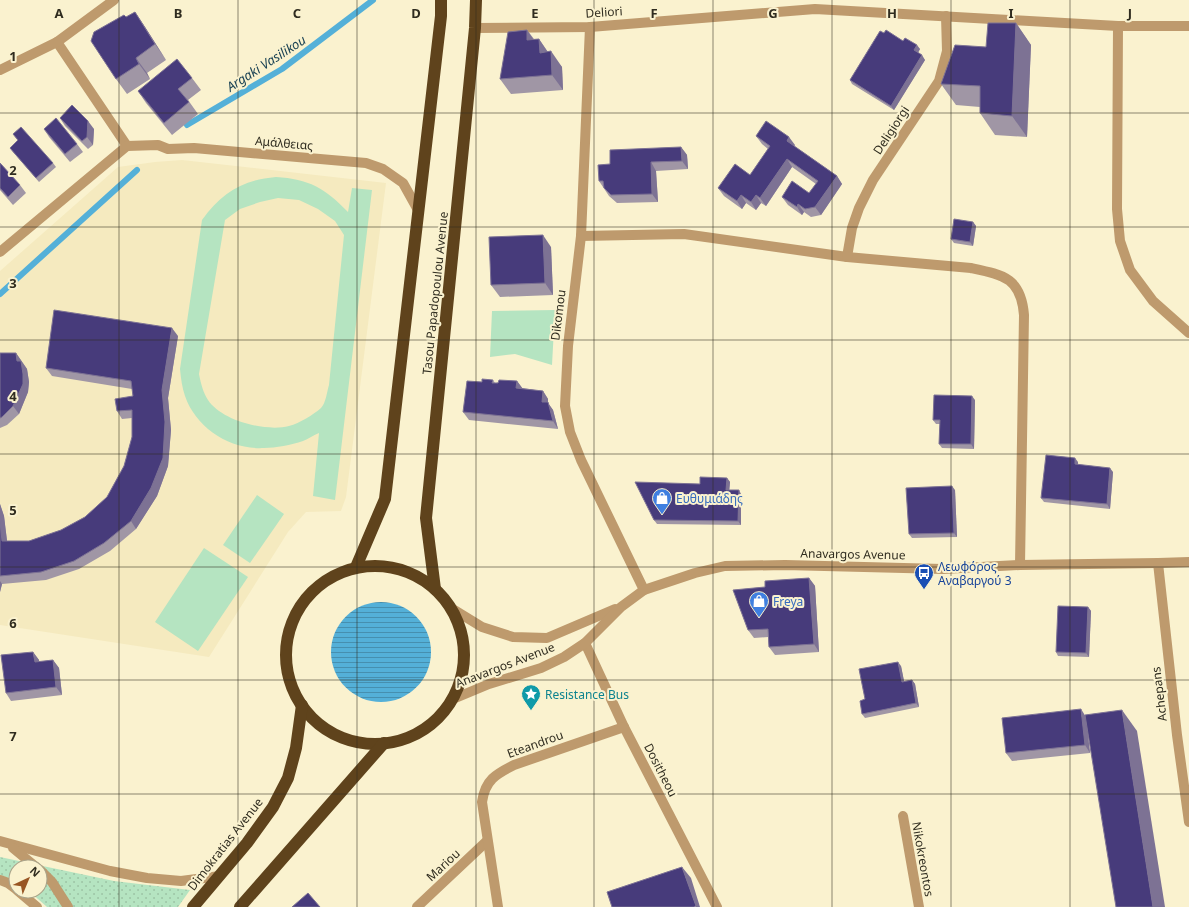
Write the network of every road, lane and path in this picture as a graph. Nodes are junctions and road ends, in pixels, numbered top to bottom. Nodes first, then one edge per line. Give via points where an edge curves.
1 (114, 0) edge
2 (441, 0) edge
3 (476, 0) edge
4 (817, 5) edge
5 (946, 16) junction
6 (1118, 26) junction
7 (1189, 26) edge
8 (590, 27) junction
9 (475, 28) junction
10 (57, 42) junction
11 (0, 70) edge
12 (127, 146) junction
13 (418, 210) junction
14 (580, 236) junction
15 (0, 252) edge
16 (847, 257) junction
17 (1189, 333) edge
18 (1189, 562) edge
19 (1158, 564) junction
20 (1020, 565) junction
21 (356, 567) junction
22 (435, 589) junction
23 (644, 590) junction
24 (621, 607) junction
25 (451, 608) junction
26 (585, 643) junction
27 (453, 699) junction
28 (302, 705) junction
29 (624, 727) junction
30 (384, 744) junction
31 (903, 816) dead end
32 (1189, 822) edge
33 (487, 841) junction
34 (5, 843) edge
35 (26, 859) edge
36 (220, 876) junction
37 (48, 879) edge
38 (28, 899) edge
39 (37, 907) edge
40 (68, 907) edge
41 (193, 907) edge
42 (240, 907) edge
43 (417, 907) edge
44 (498, 907) edge
45 (717, 907) edge
46 (919, 907) edge

1 - 10 street
2 - 13 highway, Tasou Papadopoulou Avenue
3 - 9 highway, Tasou Papadopoulou Avenue
4 - 5 street, Deliori
4 - 8 street, Deliori
5 - 6 street, Deliori
5 - 16 street, Deligiorgi via 947,51 939,81 873,180 852,228
6 - 7 street, Deliori
6 - 17 street via 1117,209 1120,241 1130,270 1159,306
8 - 9 street, Deliori
8 - 14 street, Dikomou
9 - 22 highway, Tasou Papadopoulou Avenue via 426,518
10 - 11 street
10 - 12 street
12 - 13 street, Αμάλθειας via 158,145 168,149 194,148 366,163 383,169 403,183
12 - 15 street
13 - 21 highway, Tasou Papadopoulou Avenue via 386,499
14 - 16 street via 684,234
14 - 23 street, Dikomou via 568,346 565,406 570,432 581,460
16 - 20 street via 971,268 1004,277 1020,292 1024,315
18 - 19 street, Anavargos Avenue
19 - 20 street, Anavargos Avenue
19 - 32 street, Achepans
20 - 23 street, Anavargos Avenue via 943,569 725,566
21 - 22 highway via 384,566 411,573
21 - 28 highway via 329,578 307,597 292,622 286,650 289,679
22 - 25 highway
23 - 24 street, Anavargos Avenue
24 - 25 street, Anavargos Avenue via 547,638 513,637 482,627
24 - 26 street, Anavargos Avenue
25 - 27 highway via 463,638 463,669
26 - 27 street, Anavargos Avenue via 541,668 489,684
26 - 29 street, Dositheou
27 - 30 highway via 436,721 420,732 403,740
28 - 30 highway via 318,723 338,736 361,743
28 - 36 highway, Dimokratias Avenue via 296,748 288,778 273,807
29 - 33 street, Eteandrou via 514,765 498,773 483,792
29 - 45 street, Dositheou
30 - 42 highway
31 - 46 street, Nikokreontos
33 - 43 street, Mariou
33 - 44 street, Eteandrou
34 - 35 street
34 - 36 street via 146,878 181,881
36 - 41 highway, Dimokratias Avenue
37 - 40 street
38 - 39 street

